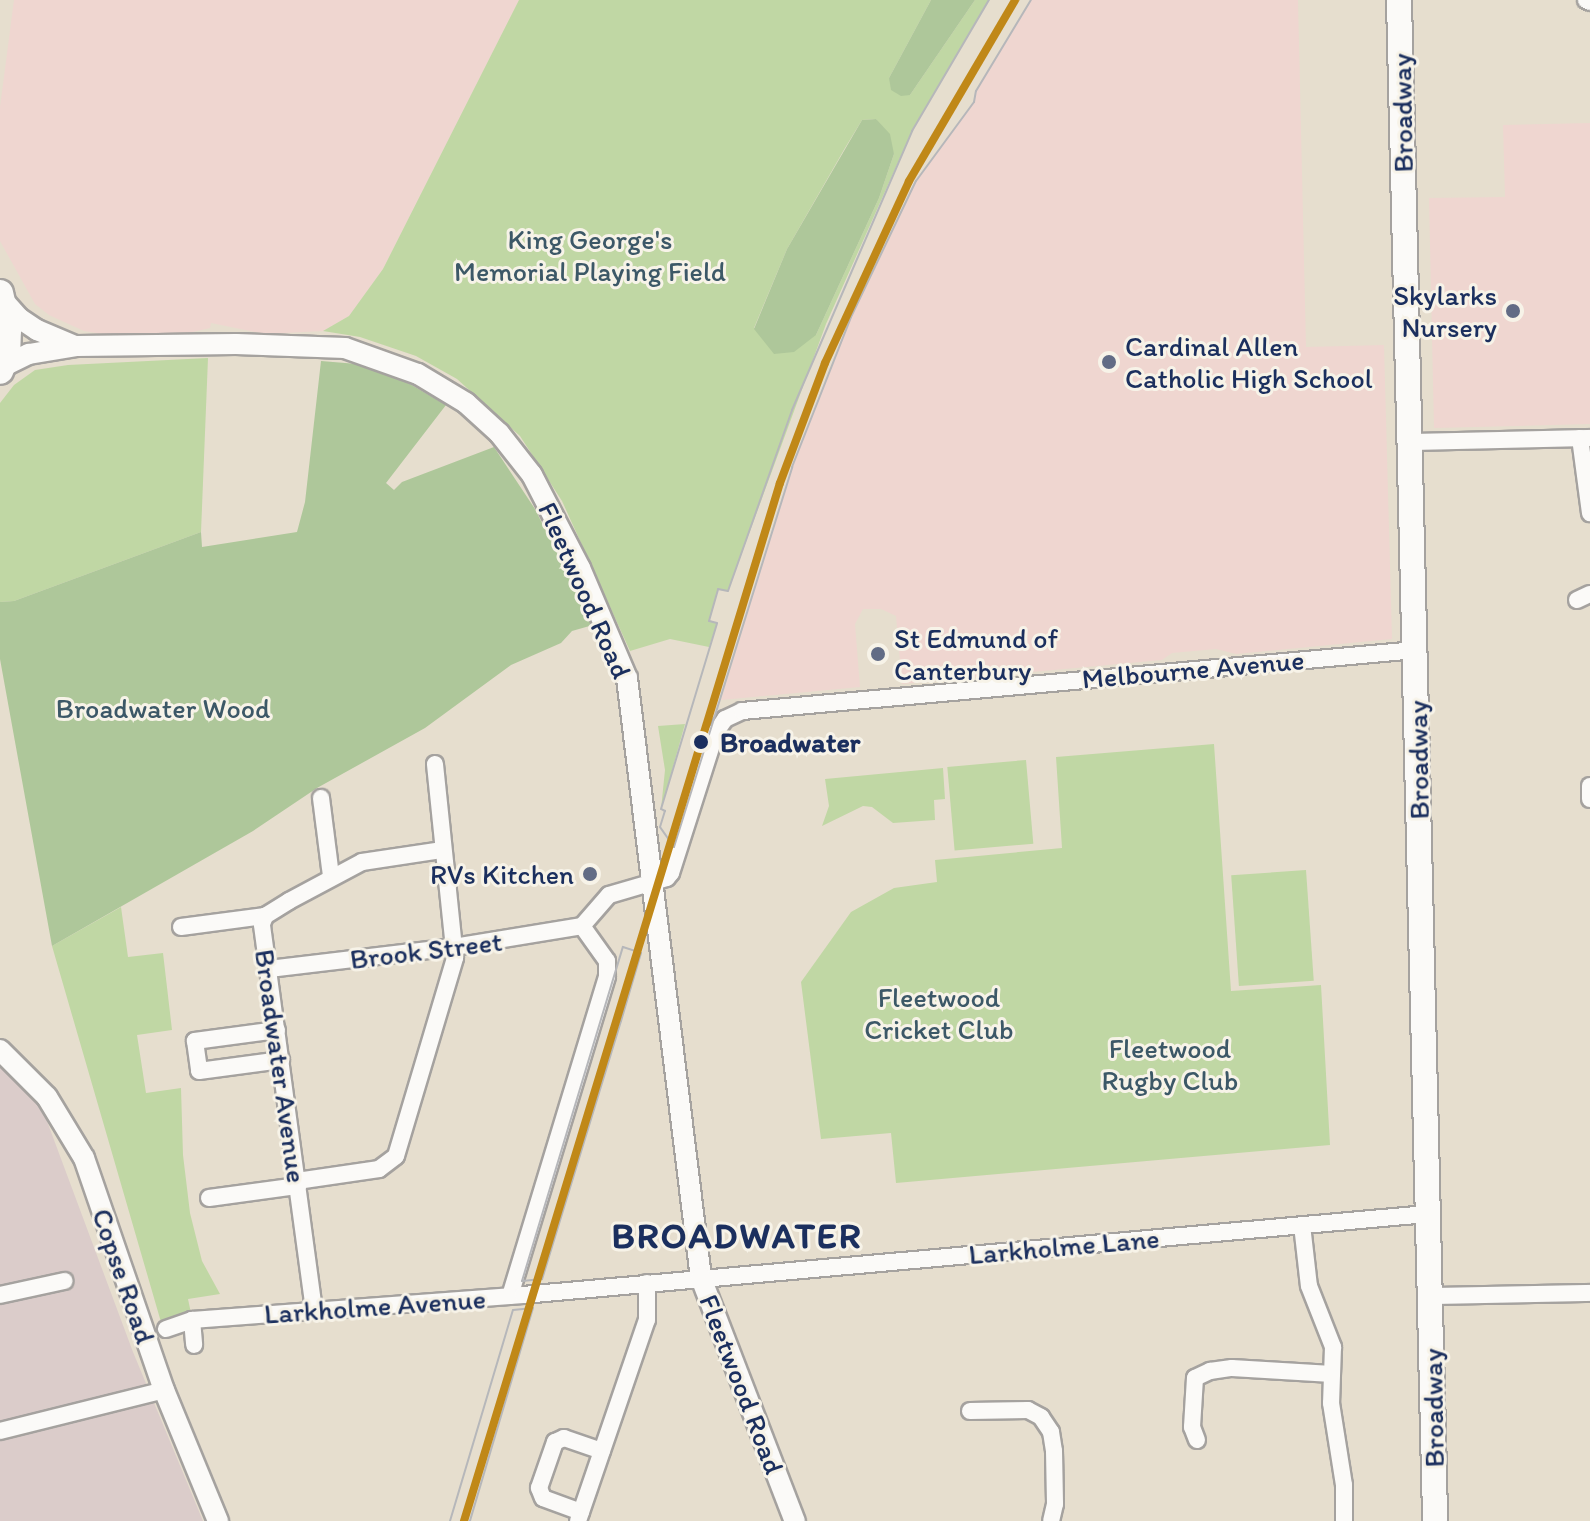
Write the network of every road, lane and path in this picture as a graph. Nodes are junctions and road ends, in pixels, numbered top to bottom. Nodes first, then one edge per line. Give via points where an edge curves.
1 (1399, 0) edge
2 (1, 296) edge
3 (77, 346) junction
4 (1, 369) edge
5 (1585, 438) edge
6 (1410, 442) junction
7 (1590, 513) edge
8 (1416, 650) junction
9 (435, 764) dead end
10 (1590, 786) edge
11 (321, 798) dead end
12 (1590, 799) edge
13 (441, 850) junction
14 (331, 876) junction
15 (651, 883) junction
16 (265, 916) junction
17 (582, 926) junction
18 (181, 927) dead end
19 (454, 947) junction
20 (269, 969) junction
21 (277, 1030) junction
22 (0, 1050) edge
23 (281, 1060) junction
24 (297, 1184) junction
25 (209, 1198) dead end
26 (1427, 1214) junction
27 (1302, 1225) junction
28 (701, 1278) junction
29 (64, 1281) dead end
30 (647, 1283) junction
31 (1590, 1293) edge
32 (0, 1295) edge
33 (510, 1296) junction
34 (1430, 1296) junction
35 (314, 1310) junction
36 (192, 1320) junction
37 (166, 1329) dead end
38 (194, 1345) dead end
39 (1332, 1374) junction
40 (164, 1390) junction
41 (970, 1411) dead end
42 (0, 1431) edge
43 (1197, 1440) dead end
44 (602, 1451) junction
45 (580, 1516) edge
46 (1053, 1520) edge
47 (218, 1521) edge
48 (795, 1521) edge
49 (1344, 1521) edge
50 (1435, 1521) edge

1 - 6 main road, Broadway
2 - 3 street, Fleetwood Road via 37,330
2 - 4 highway via 8,329
3 - 4 street, Fleetwood Road via 29,354
3 - 15 street, Fleetwood Road via 345,348 418,374 491,424 532,475 554,515 627,678
5 - 6 street
5 - 7 street
6 - 8 main road, Broadway
8 - 15 street, Melbourne Avenue via 732,714 716,732 671,873
8 - 26 main road, Broadway
9 - 13 street
10 - 12 street
11 - 14 street
13 - 14 street, Broadwater Avenue via 362,862
13 - 19 street
14 - 16 street, Broadwater Avenue
15 - 17 street via 609,895
15 - 28 street, Fleetwood Road
16 - 18 street
16 - 20 street, Broadwater Avenue
17 - 19 street, Brook Street
17 - 33 street via 608,968
19 - 20 street, Brook Street
19 - 24 street via 454,964 393,1161 379,1169
20 - 21 street, Broadwater Avenue
21 - 23 street, Broadwater Avenue
21 - 23 street via 195,1041 199,1071
22 - 40 street, Copse Road via 47,1097 84,1158
23 - 24 street, Broadwater Avenue
24 - 25 street
24 - 35 street, Broadwater Avenue
26 - 27 street, Larkholme Lane
26 - 34 main road, Broadway
27 - 28 street, Larkholme Lane
27 - 39 street via 1309,1286 1333,1347
28 - 30 street, Larkholme Avenue
28 - 48 street, Fleetwood Road
29 - 32 street
30 - 33 street, Larkholme Avenue
30 - 44 street via 647,1320
31 - 34 street
33 - 35 street, Larkholme Avenue
34 - 50 main road, Broadway
35 - 36 street, Larkholme Avenue
36 - 37 street, Larkholme Avenue
36 - 38 street
39 - 43 street via 1232,1368 1195,1378 1192,1427
39 - 49 street
40 - 42 street
40 - 47 street, Copse Road
41 - 46 street via 1028,1410 1041,1417 1054,1451
44 - 45 street
44 - 45 street via 564,1438 555,1442 539,1488 543,1498

